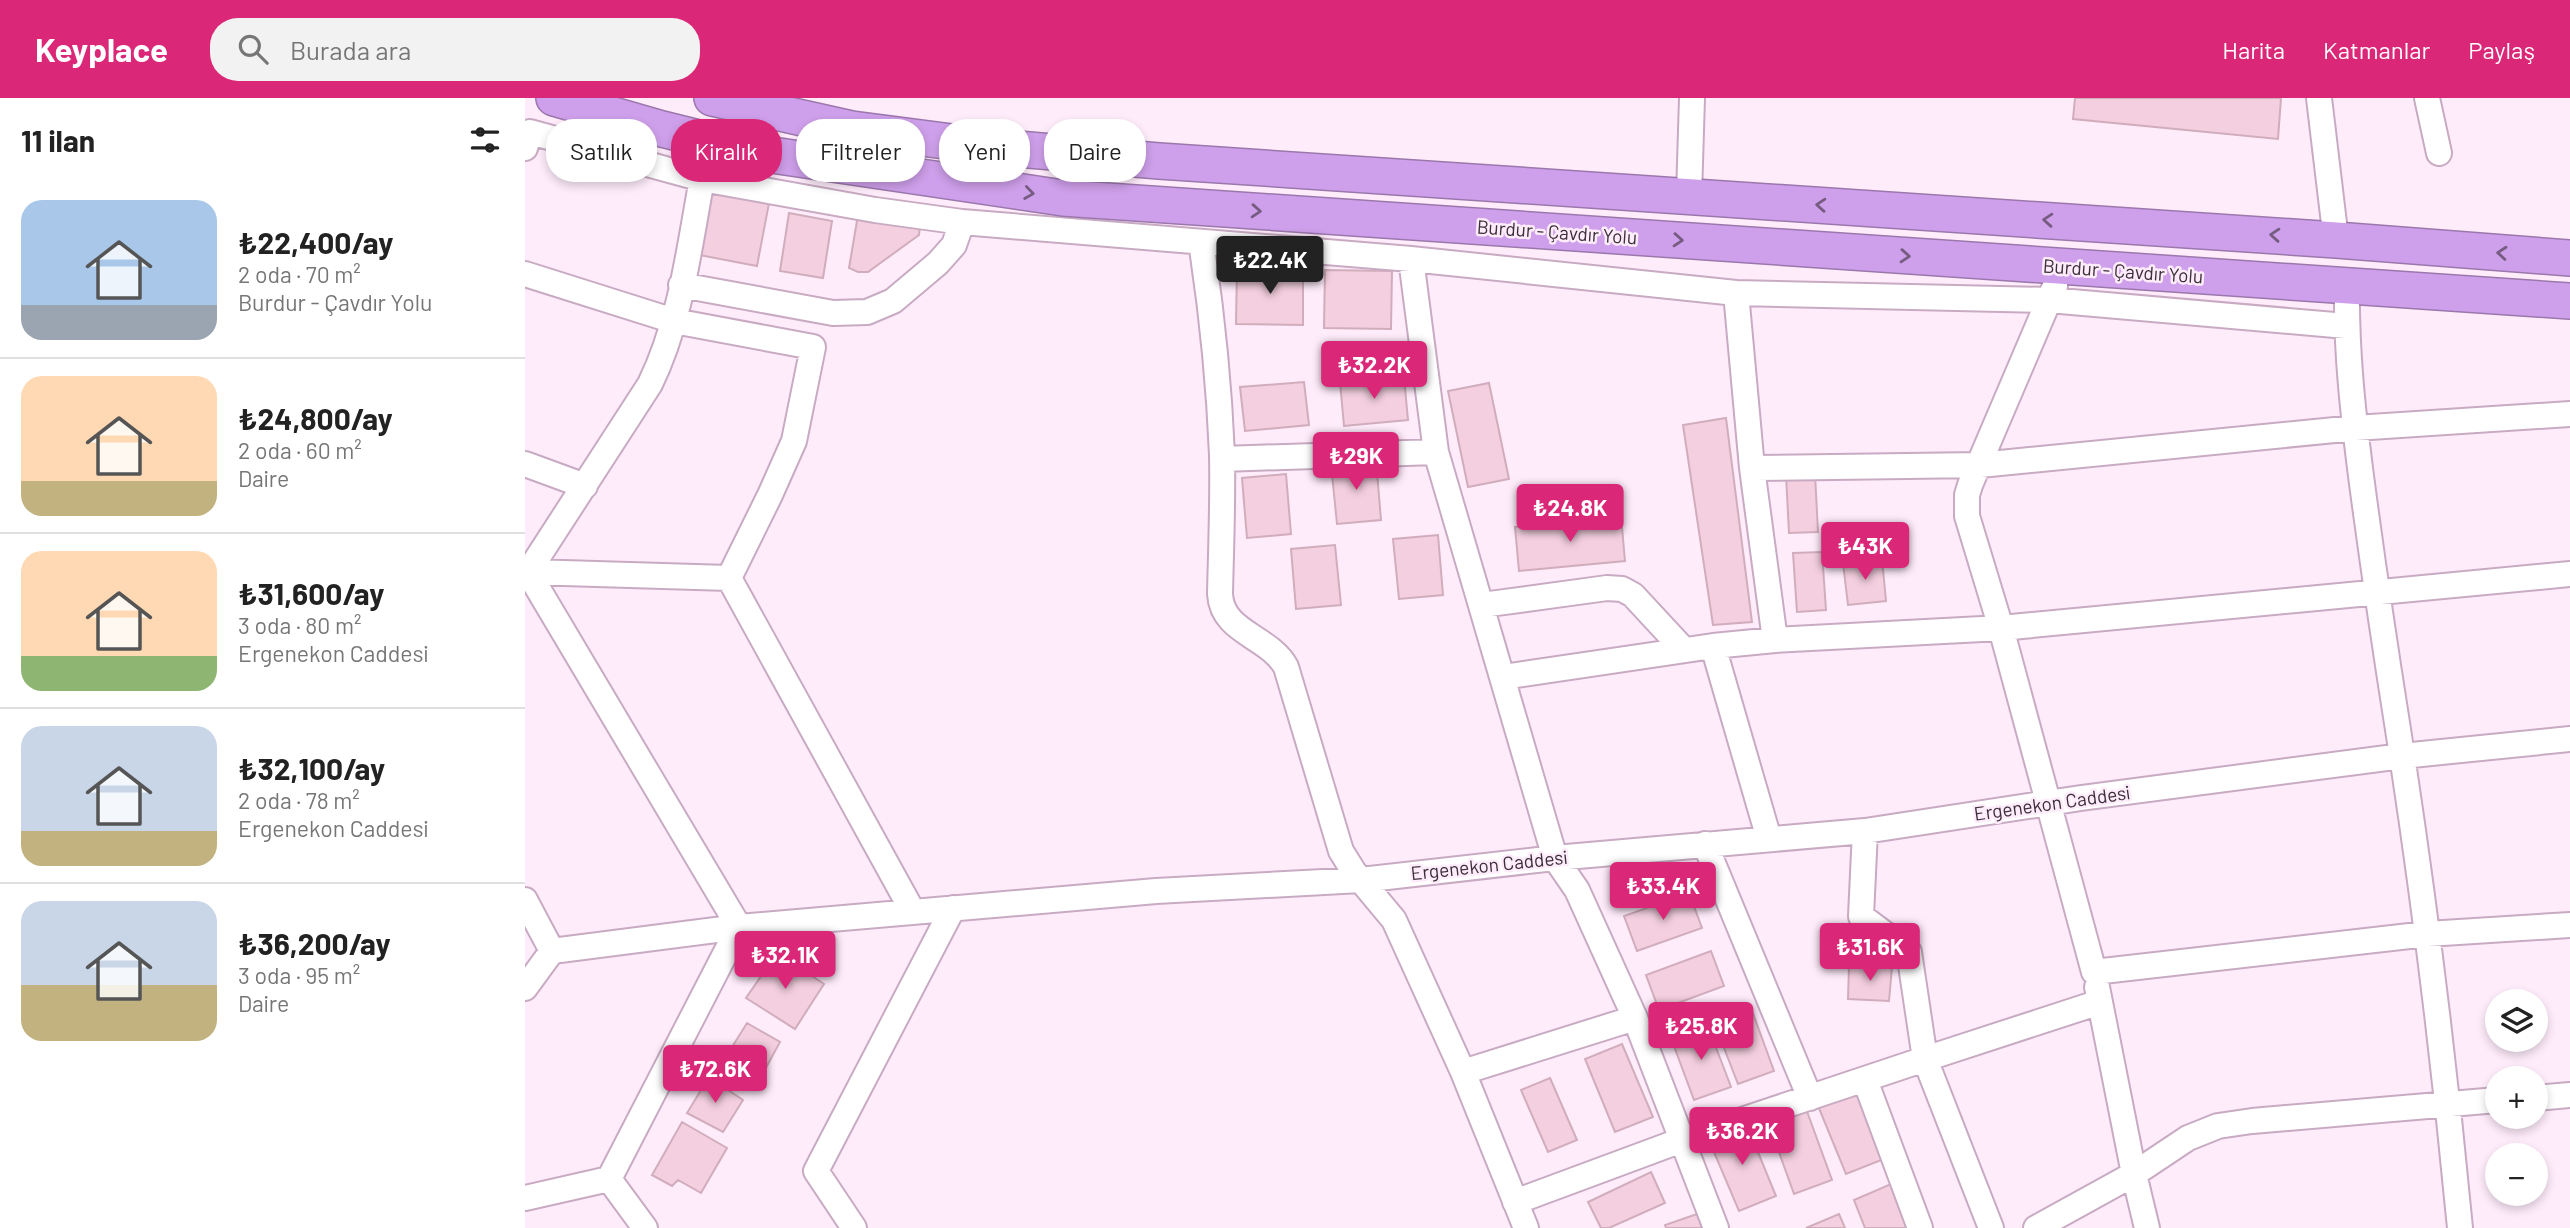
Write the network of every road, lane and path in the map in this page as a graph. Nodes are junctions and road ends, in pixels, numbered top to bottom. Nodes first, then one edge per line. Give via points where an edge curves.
1 (554, 98) edge
2 (712, 98) edge
3 (1692, 98) edge
4 (2319, 98) edge
5 (2427, 98) edge
6 (792, 107) edge
7 (525, 148) edge
8 (2439, 153) dead end
9 (671, 171) edge
10 (701, 182) edge
11 (717, 182) edge
12 (1689, 196) junction
13 (962, 222) junction
14 (2336, 240) junction
15 (1201, 242) junction
16 (2570, 258) edge
17 (1411, 259) junction
18 (2063, 267) junction
19 (525, 274) edge
20 (681, 285) junction
21 (2347, 286) junction
22 (1736, 293) junction
23 (2049, 300) junction
24 (2570, 301) edge
25 (674, 321) junction
26 (2346, 326) junction
27 (2570, 414) edge
28 (2355, 428) junction
29 (1436, 452) junction
30 (1222, 459) junction
31 (525, 464) edge
32 (1980, 465) junction
33 (1752, 468) junction
34 (585, 486) junction
35 (527, 572) edge
36 (2570, 574) edge
37 (729, 578) junction
38 (2376, 592) junction
39 (1482, 605) junction
40 (2001, 628) junction
41 (1775, 640) junction
42 (1713, 646) junction
43 (1684, 650) junction
44 (1503, 677) junction
45 (2570, 739) edge
46 (2402, 756) junction
47 (2047, 803) junction
48 (1865, 831) junction
49 (1769, 839) junction
50 (1705, 844) junction
51 (1555, 858) junction
52 (1361, 880) junction
53 (525, 900) edge
54 (953, 908) junction
55 (913, 912) junction
56 (2570, 925) edge
57 (739, 927) junction
58 (2427, 934) junction
59 (552, 951) junction
60 (2094, 972) junction
61 (525, 988) edge
62 (2100, 1002) junction
63 (1635, 1018) junction
64 (1925, 1059) junction
65 (1463, 1072) junction
66 (1865, 1080) junction
67 (2570, 1095) edge
68 (2548, 1097) edge
69 (1810, 1098) junction
70 (2485, 1101) edge
71 (2449, 1104) junction
72 (1682, 1140) junction
73 (2134, 1174) junction
74 (609, 1179) junction
75 (525, 1198) edge
76 (1515, 1202) junction
77 (645, 1228) edge
78 (855, 1228) edge
79 (1526, 1228) edge
80 (1716, 1228) edge
81 (1920, 1228) edge
82 (1991, 1228) edge
83 (2036, 1228) edge
84 (2147, 1228) edge
85 (2460, 1228) edge

1 -> 18 highway, Burdur - Çavdır Yolu via 759,153 1063,198
2 - 6 highway
3 - 12 street
4 - 14 street
5 - 8 street
6 - 12 highway via 852,129 996,147
7 - 9 street via 530,132
10 - 20 street
11 - 13 street
14 -> 12 highway
13 - 15 street
13 - 20 street via 954,245 938,264 893,301 867,312 833,313
16 -> 14 highway
15 - 17 street
15 - 30 street via 1217,365
17 - 22 street
17 - 29 street
18 - 21 highway, Burdur - Çavdır Yolu
18 - 23 street
19 - 25 street
20 - 25 street
21 - 24 highway, Burdur - Çavdır Yolu
21 - 26 street
22 - 23 street
22 - 33 street
23 - 26 street
23 - 32 street
25 - 34 street via 650,384
25 - 37 street via 813,347 793,441
26 - 28 street
27 - 28 street
28 - 32 street
28 - 38 street
29 - 30 street
29 - 39 street
30 - 52 street via 1222,609 1231,622 1271,647 1286,667 1336,838
31 - 34 street
32 - 33 street
32 - 40 street via 1967,495 1967,516
33 - 41 street
34 - 35 street
35 - 37 street
35 - 57 street
36 - 38 street
37 - 55 street
38 - 40 street
38 - 46 street
39 - 43 street via 1622,589
39 - 44 street
40 - 41 street
40 - 47 street
41 - 42 street
42 - 43 street
42 - 49 street
43 - 44 street
44 - 51 street
45 - 46 street, Ergenekon Caddesi
46 - 47 street, Ergenekon Caddesi
46 - 58 street
47 - 48 street, Ergenekon Caddesi
47 - 60 street
48 - 49 street, Ergenekon Caddesi
48 - 64 street via 1861,916 1909,952
49 - 50 street, Ergenekon Caddesi
50 - 51 street, Ergenekon Caddesi
50 - 69 street
51 - 52 street, Ergenekon Caddesi
51 - 63 street via 1577,890
52 - 54 street, Ergenekon Caddesi
52 - 65 street via 1394,920
53 - 59 street
54 - 55 street, Ergenekon Caddesi
54 - 78 street via 816,1171
55 - 57 street, Ergenekon Caddesi
56 - 58 street
57 - 59 street, Ergenekon Caddesi
57 - 74 street
58 - 60 street
58 - 71 street
59 - 61 street
60 - 62 street
62 - 64 street
62 - 73 street
63 - 65 street
63 - 72 street
64 - 66 street
64 - 82 street
65 - 76 street
66 - 69 street
66 - 81 street
67 - 68 street
69 - 72 street
70 - 71 street
71 - 73 street via 2218,1126 2188,1138
71 - 85 street
72 - 76 street
72 - 80 street
73 - 83 street
73 - 84 street
74 - 75 street
74 - 77 street
76 - 79 street

